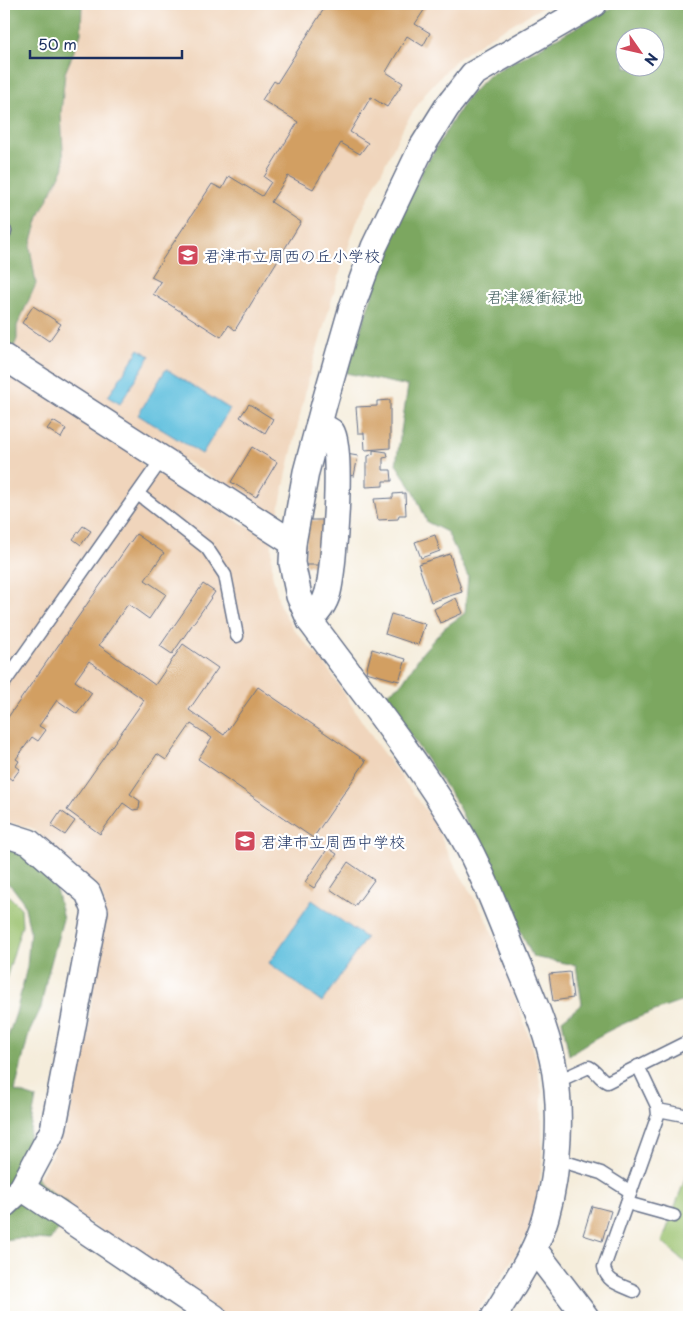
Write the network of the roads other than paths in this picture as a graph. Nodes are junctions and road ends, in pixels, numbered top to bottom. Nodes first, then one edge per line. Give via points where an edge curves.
1 (594, 4) edge
2 (4, 357) edge
3 (319, 424) junction
4 (162, 459) junction
5 (138, 494) junction
6 (293, 543) junction
7 (310, 621) junction
8 (237, 636) dead end
9 (4, 683) edge
10 (4, 834) edge
11 (689, 1041) edge
12 (638, 1066) junction
13 (556, 1082) junction
14 (658, 1110) junction
15 (689, 1116) edge
16 (555, 1160) junction
17 (22, 1188) junction
18 (629, 1198) junction
19 (4, 1205) edge
20 (674, 1216) dead end
21 (534, 1249) junction
22 (634, 1291) dead end
23 (214, 1317) edge
24 (494, 1317) edge
25 (586, 1317) edge

1 - 3 street via 472,74 446,107 422,147 374,246 352,307
2 - 4 street
3 - 6 street
3 - 7 street via 331,432 337,445 337,472 328,594
4 - 5 lane
4 - 6 street
5 - 8 lane via 207,548 225,574
5 - 9 lane
6 - 7 street via 292,563 299,596
7 - 13 street via 427,781 462,835 500,917 537,1010
10 - 17 street via 29,842 88,893 95,911 53,1130
11 - 12 lane
12 - 13 lane via 608,1082 589,1067
12 - 14 lane
13 - 16 street via 558,1134
14 - 15 lane
14 - 18 lane
16 - 18 lane via 602,1173
16 - 21 street via 546,1218
17 - 19 street
17 - 23 street
18 - 20 lane
18 - 22 lane via 604,1267 605,1274 613,1282
21 - 24 street
21 - 25 street

